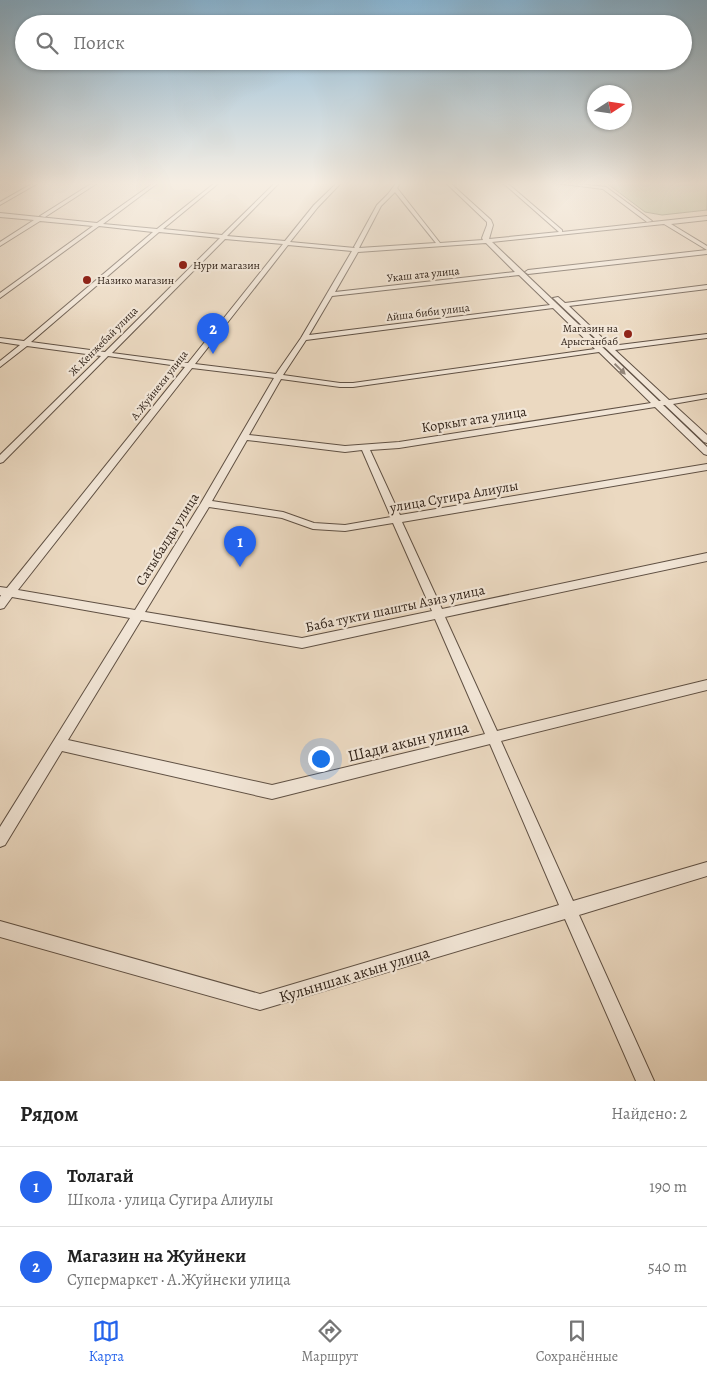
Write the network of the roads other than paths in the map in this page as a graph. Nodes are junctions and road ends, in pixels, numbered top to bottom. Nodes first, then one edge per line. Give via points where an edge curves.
1 (18, 232) edge
2 (88, 232) edge
3 (156, 232) edge
4 (186, 232) edge
5 (228, 232) edge
6 (296, 232) edge
7 (365, 232) edge
8 (430, 232) edge
9 (488, 232) edge
10 (545, 232) edge
11 (560, 232) edge
12 (682, 232) edge
13 (224, 236) junction
14 (488, 238) junction
15 (438, 242) junction
16 (288, 243) junction
17 (0, 244) edge
18 (707, 248) edge
19 (357, 249) junction
20 (707, 252) edge
21 (528, 272) junction
22 (519, 273) junction
23 (707, 287) edge
24 (330, 294) junction
25 (0, 296) edge
26 (563, 305) junction
27 (554, 306) junction
28 (707, 336) edge
29 (304, 338) junction
30 (0, 340) edge
31 (26, 343) junction
32 (611, 348) junction
33 (600, 350) junction
34 (106, 354) junction
35 (0, 364) edge
36 (190, 365) junction
37 (279, 376) junction
38 (707, 396) edge
39 (667, 402) junction
40 (656, 404) junction
41 (245, 437) junction
42 (707, 440) edge
43 (365, 448) junction
44 (707, 452) edge
45 (0, 460) edge
46 (707, 467) edge
47 (206, 502) junction
48 (396, 520) junction
49 (707, 557) edge
50 (5, 592) edge
51 (0, 605) edge
52 (138, 614) junction
53 (438, 614) junction
54 (707, 685) edge
55 (493, 738) junction
56 (58, 744) junction
57 (0, 840) edge
58 (707, 869) edge
59 (569, 910) junction
60 (0, 929) edge
61 (645, 1081) edge

1 - 17 street
2 - 25 street
3 - 31 street
4 - 13 street
5 - 13 street, Ж.Кенжебай улица
6 - 16 street, А.Жуйнеки улица
7 - 19 street, Сатыбалды улица
8 - 15 street
9 - 14 street
10 - 14 street
11 - 14 street
12 - 18 street
13 - 16 street
13 - 34 street, Ж.Кенжебай улица
14 - 15 street
14 - 19 street
14 - 21 street
14 - 22 street
15 - 19 street
16 - 19 street
16 - 36 street, А.Жуйнеки улица
19 - 24 street, Сатыбалды улица
20 - 21 street
21 - 26 street
22 - 24 street, Укаш ата улица
22 - 27 street
23 - 26 street
24 - 29 street, Сатыбалды улица
26 - 32 street
27 - 29 street, Айша биби улица
27 - 33 street
28 - 32 street
29 - 37 street, Сатыбалды улица
30 - 31 street
31 - 34 street
31 - 35 street
32 - 39 street
33 - 37 street via 353,385
33 -> 40 street
34 - 36 street
34 - 45 street, Ж.Кенжебай улица
36 - 37 street
36 - 50 street, А.Жуйнеки улица
37 - 41 street, Сатыбалды улица
38 - 39 street, Коркыт ата улица
39 - 40 street, Коркыт ата улица
39 - 42 street
40 - 43 street, Коркыт ата улица
40 - 44 street
41 - 43 street, Коркыт ата улица via 345,449
41 - 47 street, Сатыбалды улица
43 - 48 street
46 - 48 street, улица Сугира Алиулы
47 - 48 street, улица Сугира Алиулы via 283,515 313,526 345,528
47 - 52 street, Сатыбалды улица
48 - 53 street
49 - 53 street, Баба тукти шашты Азиз улица
50 - 51 street, А.Жуйнеки улица
50 - 52 street, Баба тукти шашты Азиз улица
52 - 53 street, Баба тукти шашты Азиз улица via 302,643
52 - 56 street, Сатыбалды улица
53 - 55 street
54 - 55 street, Шади акын улица
55 - 56 street, Шади акын улица via 272,792
55 - 59 street
56 - 57 street, Сатыбалды улица
58 - 59 street, Кулыншак акын улица
59 - 60 street, Кулыншак акын улица via 260,1002
59 - 61 street

